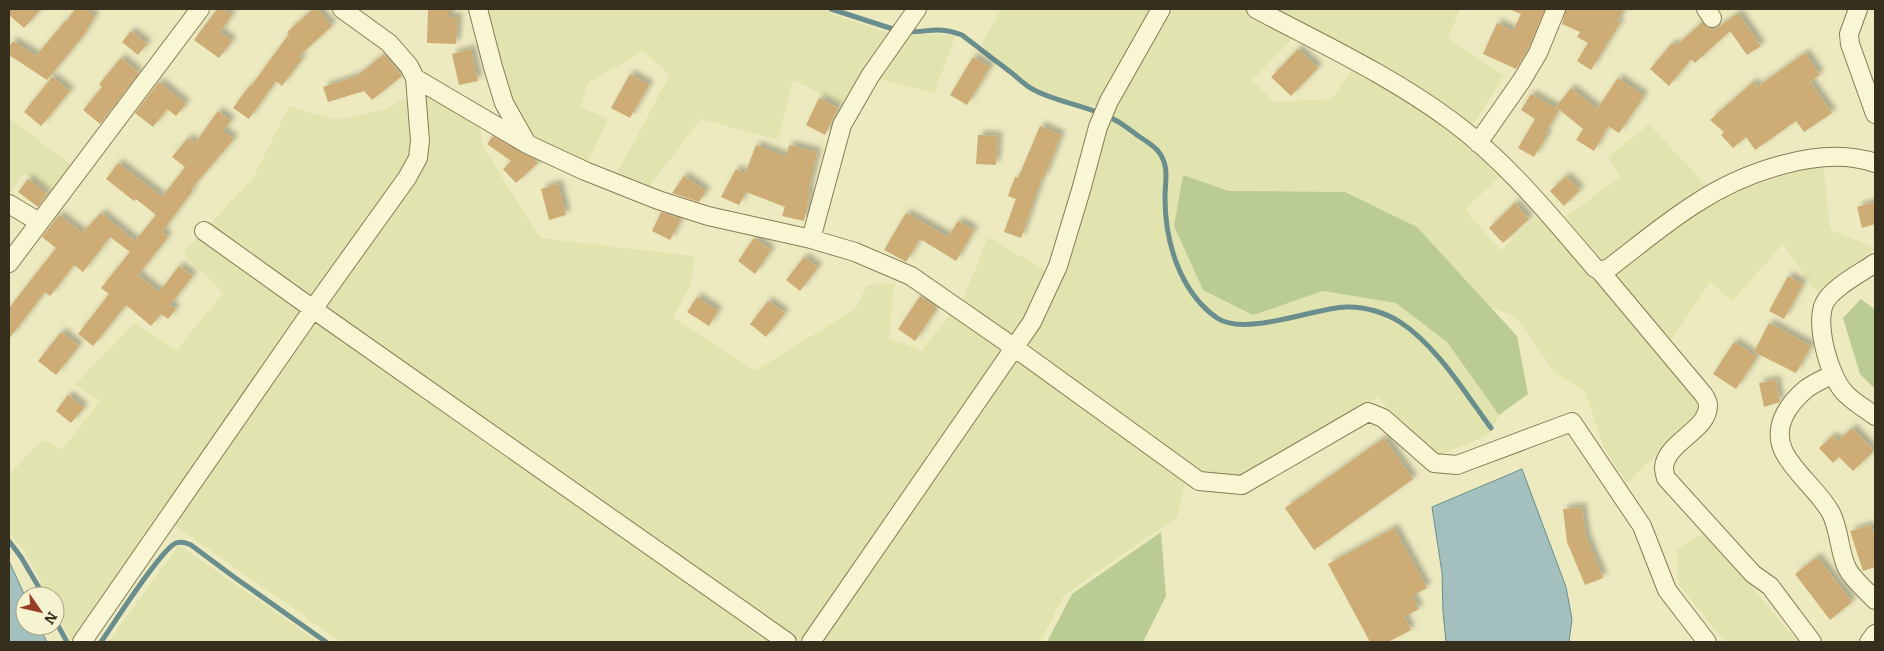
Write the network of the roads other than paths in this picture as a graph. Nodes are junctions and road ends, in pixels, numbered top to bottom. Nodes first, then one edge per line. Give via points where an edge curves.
1 (200, 9) edge
2 (342, 9) edge
3 (478, 9) edge
4 (917, 9) edge
5 (1160, 9) edge
6 (1256, 9) edge
7 (1556, 9) edge
8 (1858, 9) edge
9 (415, 78) junction
10 (1875, 114) edge
11 (1478, 143) junction
12 (527, 144) junction
13 (1875, 163) edge
14 (9, 204) edge
15 (39, 222) junction
16 (204, 231) dead end
17 (811, 240) junction
18 (9, 263) edge
19 (1875, 263) edge
20 (1600, 271) junction
21 (313, 309) junction
22 (1015, 348) junction
23 (1833, 374) junction
24 (1875, 416) edge
25 (1875, 600) edge
26 (1875, 634) edge
27 (82, 642) edge
28 (787, 642) edge
29 (810, 642) edge
30 (1707, 642) edge
31 (1812, 642) edge
32 (1869, 642) edge

1 - 15 street
2 - 9 street via 389,43
3 - 12 street via 504,103
4 - 17 street via 870,76 842,125
5 - 22 street via 1098,127 1058,266 1032,322
6 - 11 street via 1419,98
7 - 11 street via 1522,80
8 - 10 street via 1850,44
9 - 12 street
9 - 21 street via 420,140 418,158
11 - 20 street via 1520,182
12 - 17 street via 658,200 708,216
13 - 20 street via 1863,158 1825,156 1782,165 1742,179 1696,203 1609,268
14 - 15 street
15 - 18 street
16 - 21 street
17 - 22 street via 855,252 911,276
19 - 23 street via 1835,291 1824,304 1821,317 1825,350
20 - 31 street via 1708,404 1699,425 1671,451 1664,466 1666,478 1753,574 1770,586
21 - 27 street
21 - 28 street
22 - 29 street
22 - 30 street via 1199,481 1242,485 1368,412 1383,418 1434,463 1457,465 1572,422 1642,526 1667,590
23 - 24 street via 1846,395
23 - 25 street via 1794,401 1782,419 1778,435 1784,453 1830,510 1847,568
26 - 32 street

